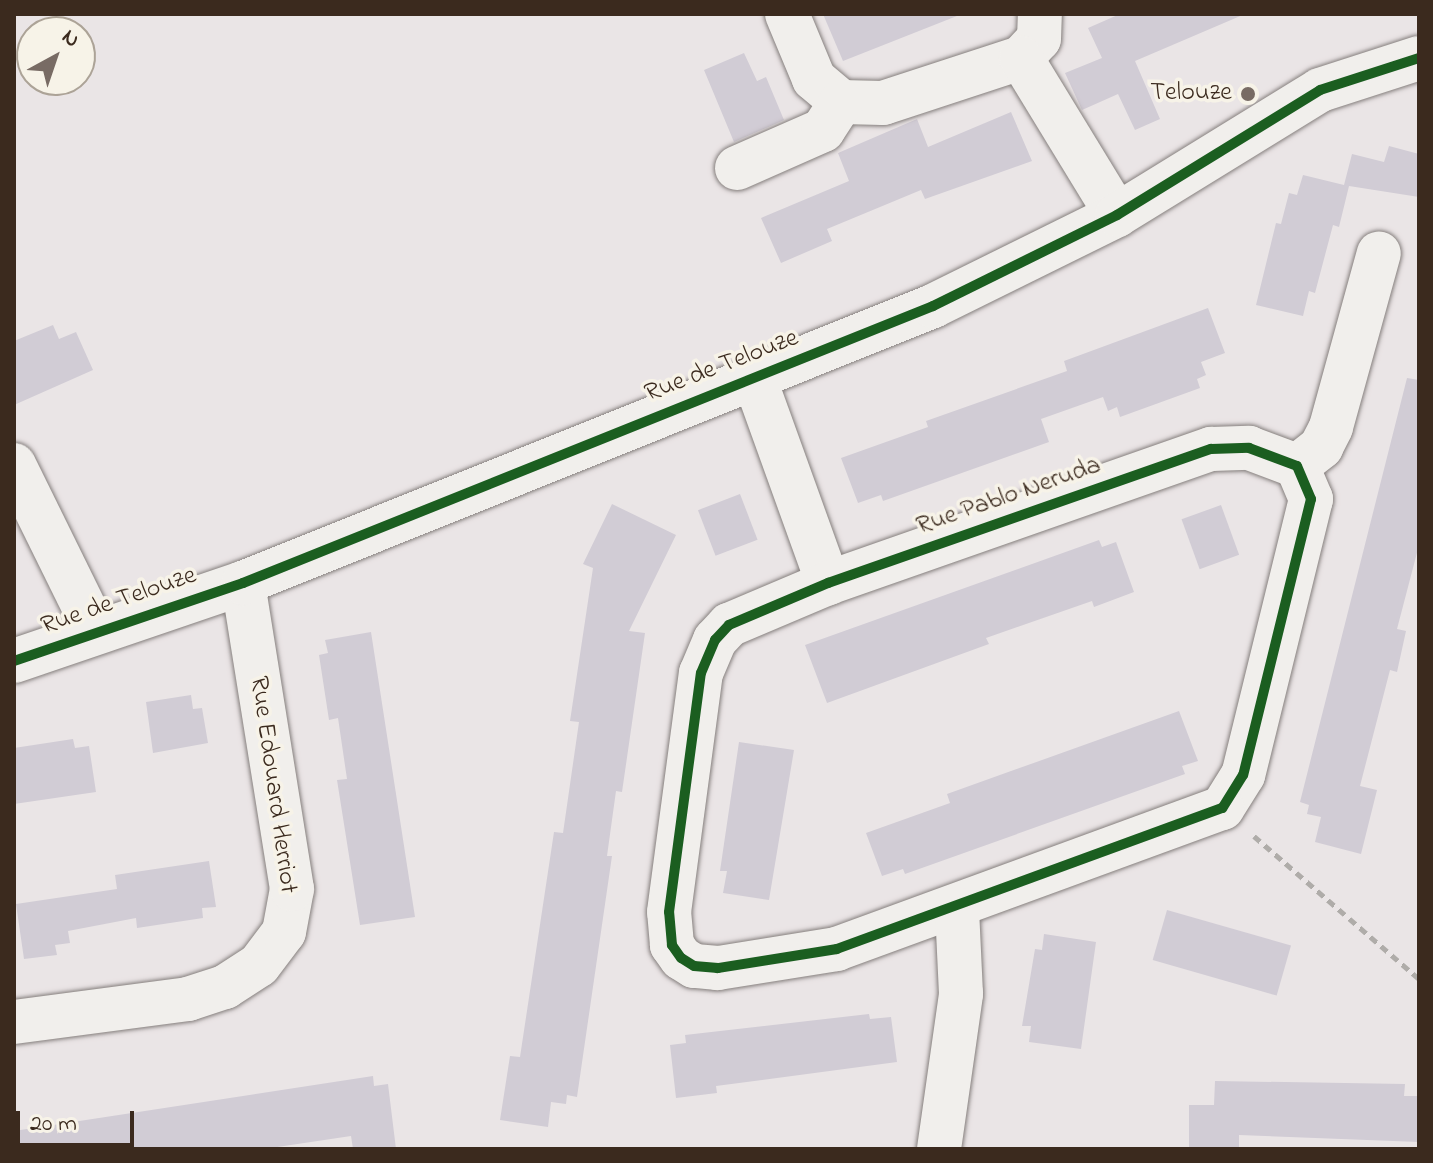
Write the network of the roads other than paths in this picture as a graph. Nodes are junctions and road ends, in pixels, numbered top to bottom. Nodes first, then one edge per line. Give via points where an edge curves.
1 (787, 14) edge
2 (1040, 14) edge
3 (1021, 58) junction
4 (1419, 58) edge
5 (827, 91) junction
6 (737, 168) dead end
7 (1117, 215) junction
8 (1379, 253) dead end
9 (755, 380) junction
10 (14, 465) edge
11 (1297, 466) junction
12 (243, 583) junction
13 (828, 583) junction
14 (96, 632) junction
15 (14, 661) edge
16 (957, 909) junction
17 (14, 1022) edge
18 (939, 1149) edge

1 - 5 street
2 - 3 street via 1039,39
3 - 5 street via 883,103
3 - 7 street
4 - 7 street, Rue de Telouze via 1320,90
5 - 6 street via 823,130
7 - 9 street, Rue de Telouze via 933,306
8 - 11 street via 1331,427 1321,447
9 - 12 street, Rue de Telouze
9 - 13 street
10 - 14 street
11 - 13 street, Rue Pablo Neruda via 1249,448 1211,449
11 - 16 street, Rue Pablo Neruda via 1309,487 1309,515 1243,775 1222,808
12 - 14 street, Rue de Telouze
12 - 17 street, Rue Edouard Herriot via 292,889 284,932 259,965 225,987 188,999
13 - 16 street, Rue Pablo Neruda via 729,625 707,655 669,912 672,945 681,958 706,968 796,958
14 - 15 street, Rue de Telouze
16 - 18 street via 961,994

